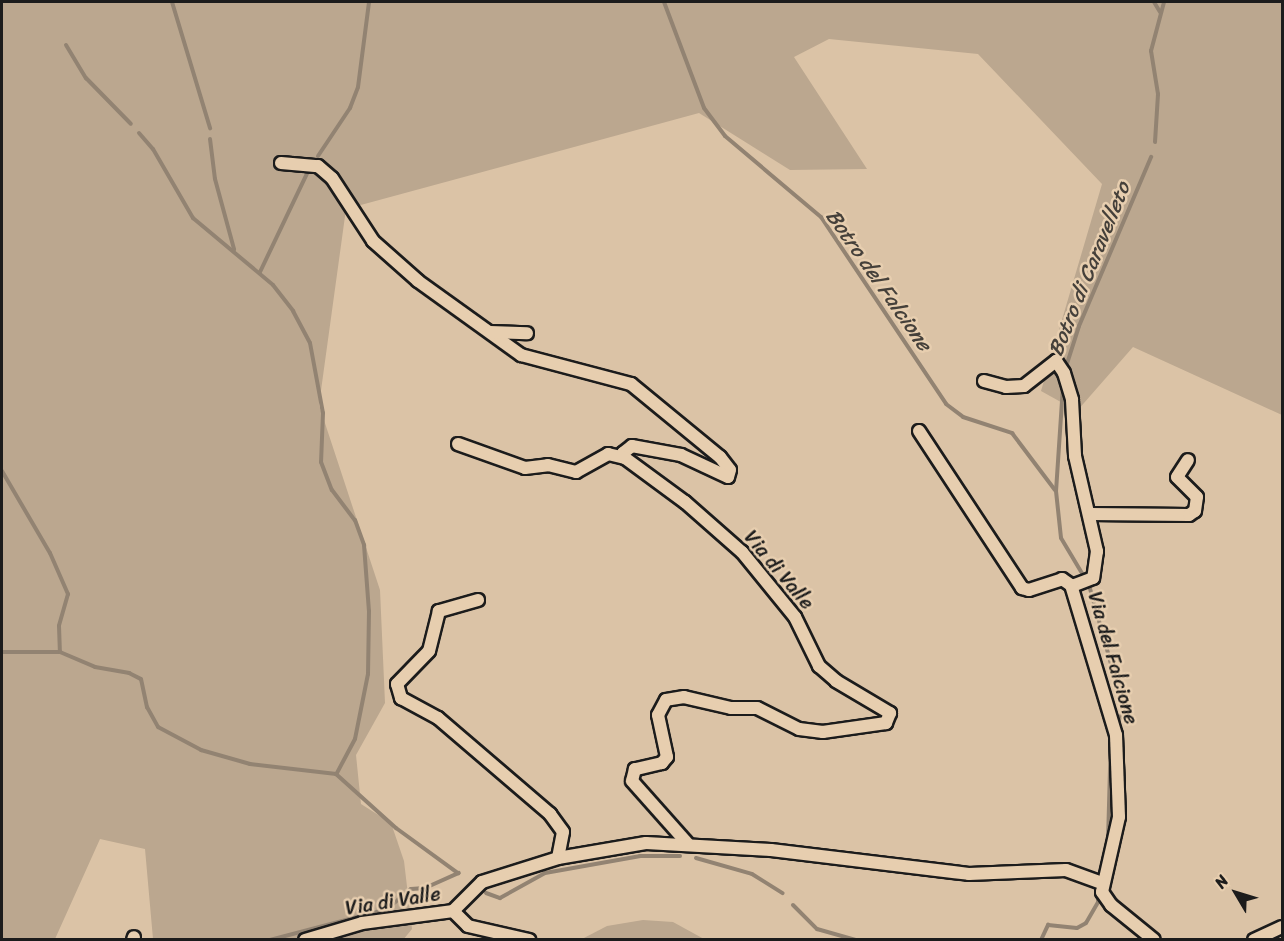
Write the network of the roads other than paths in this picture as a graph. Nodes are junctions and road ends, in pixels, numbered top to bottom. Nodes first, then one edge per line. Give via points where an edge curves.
1 (281, 163) dead end
2 (489, 332) junction
3 (527, 333) dead end
4 (984, 381) dead end
5 (919, 431) dead end
6 (458, 444) dead end
7 (625, 458) junction
8 (1188, 460) dead end
9 (1090, 514) junction
10 (1075, 585) junction
11 (478, 600) dead end
12 (688, 844) junction
13 (558, 858) junction
14 (1097, 880) junction
15 (453, 911) junction
16 (1282, 927) edge
17 (305, 939) edge
18 (529, 939) edge
19 (1154, 939) edge
20 (1254, 939) edge

1 - 2 street via 318,166 332,178 374,241 418,281
2 - 3 street
2 - 7 street via 521,355 631,384 730,470 725,478 698,460 644,447 626,448
4 - 9 street, Via del Falcione via 1017,387 1056,361 1060,364 1070,392 1070,430
5 - 10 street, Via del Falcione via 1022,588 1029,590 1062,579
6 - 7 street via 525,468 548,465 576,472 608,454
7 - 12 street, Via di Valle via 708,520 742,552 795,617 819,666 836,681 890,713 886,723 823,732 799,729 757,708 731,708 684,697 666,700 658,714 667,757 662,763 635,769 632,781
8 - 9 street via 1177,477 1197,497 1195,511
9 - 10 street, Via del Falcione via 1097,544 1093,578
10 - 14 street, Via del Falcione via 1116,735 1119,817
11 - 13 street via 439,611 434,642 397,684 401,698 438,718 550,814 563,832
12 - 13 street, Via di Valle via 625,844
12 - 14 street, Via di Valle via 771,850 922,871 969,874 1056,869
13 - 15 street, Via di Valle via 482,882
14 - 19 street via 1105,899
15 - 17 street, Via di Valle via 362,923
15 - 18 street via 468,926
16 - 20 street

